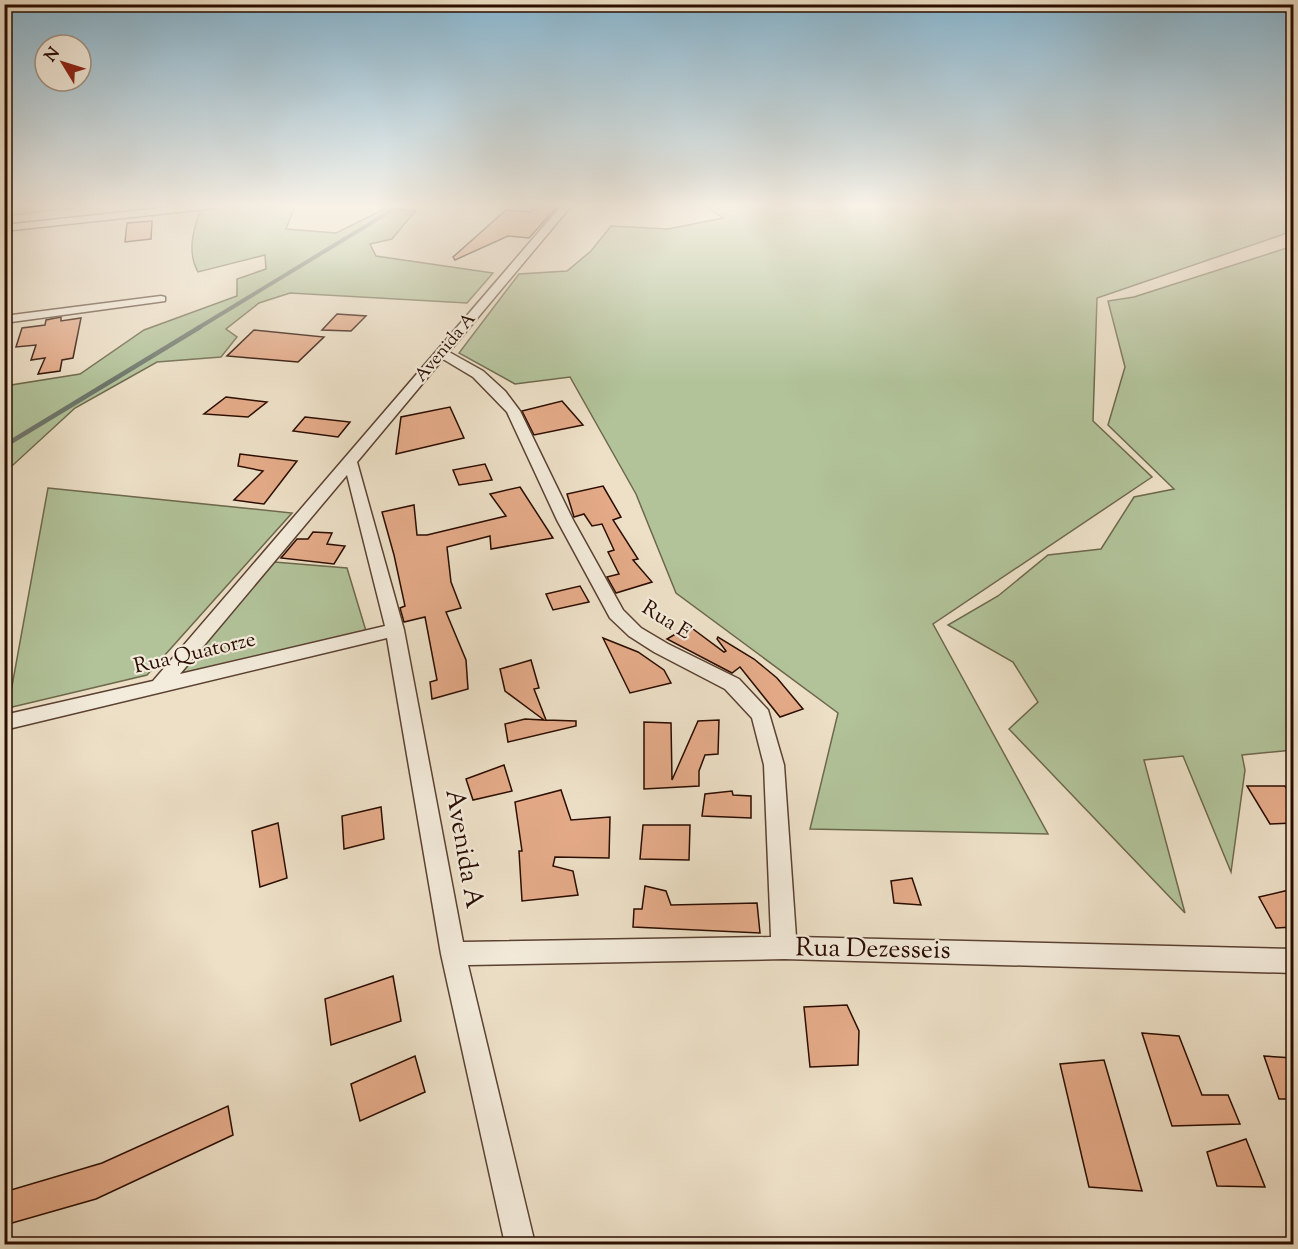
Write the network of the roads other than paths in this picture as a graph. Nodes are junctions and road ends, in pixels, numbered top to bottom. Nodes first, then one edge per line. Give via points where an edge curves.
1 (516, 264) edge
2 (161, 299) dead end
3 (4, 320) edge
4 (441, 353) junction
5 (351, 463) junction
6 (395, 630) junction
7 (159, 686) junction
8 (4, 723) edge
9 (784, 948) junction
10 (453, 954) junction
11 (1293, 961) edge
12 (520, 1245) edge

1 - 4 street, Avenida A
2 - 3 street
4 - 5 street, Avenida A
4 - 9 street, Rua E via 478,374 513,411 616,614 661,648 732,684 761,715 774,765
5 - 6 street, Avenida A
5 - 7 street, Avenida A
6 - 7 street, Rua Quatorze
6 - 10 street, Avenida A
7 - 8 street, Rua Quatorze
9 - 10 street, Rua Dezesseis
9 - 11 street, Rua Dezesseis
10 - 12 street, Avenida A

